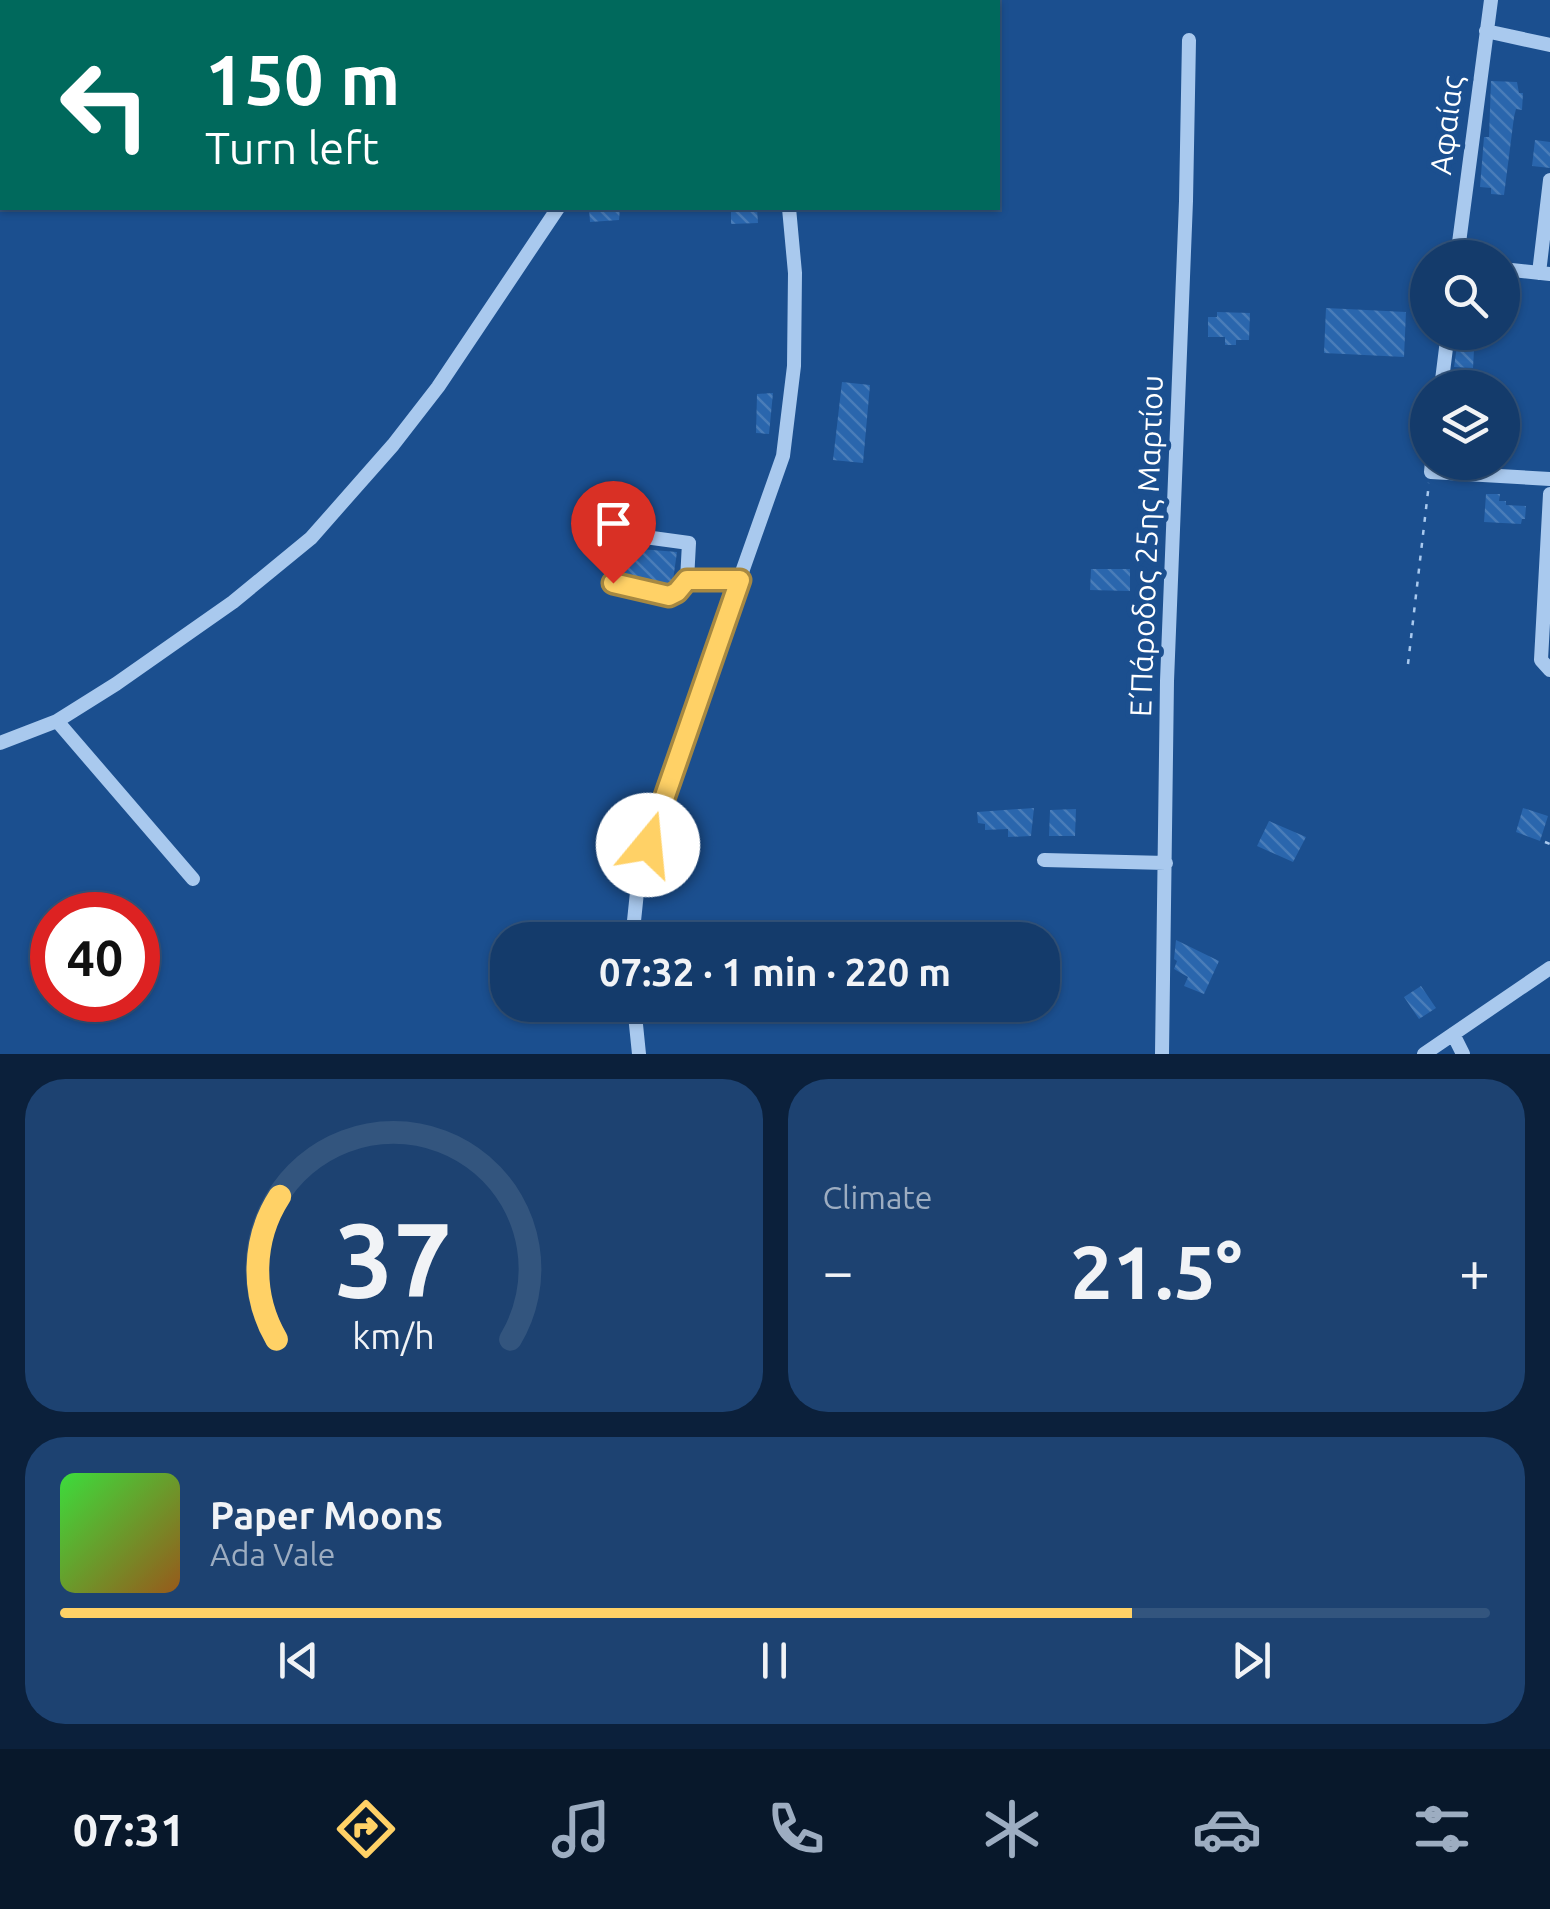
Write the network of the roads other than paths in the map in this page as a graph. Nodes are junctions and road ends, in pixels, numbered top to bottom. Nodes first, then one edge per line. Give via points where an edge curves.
1 (1490, 0) edge
2 (1486, 31) junction
3 (1189, 40) dead end
4 (1550, 45) edge
5 (1550, 180) edge
6 (557, 210) edge
7 (789, 210) edge
8 (1459, 240) edge
9 (1544, 274) edge
10 (1520, 476) edge
11 (1550, 479) edge
12 (1550, 494) edge
13 (687, 580) junction
14 (740, 580) junction
15 (1547, 669) edge
16 (57, 721) junction
17 (0, 743) edge
18 (1044, 860) dead end
19 (1166, 863) junction
20 (193, 879) dead end
21 (632, 922) edge
22 (1550, 968) edge
23 (636, 1022) edge
24 (1453, 1034) junction
25 (640, 1054) edge
26 (1162, 1054) edge
27 (1424, 1054) edge
28 (1462, 1054) edge

1 - 2 street, Αφαίας
2 - 4 street
2 - 8 street, Αφαίας
3 - 19 street, Ε΄ Πάροδος 25ης Μαρτίου
5 - 9 street
6 - 16 street via 438,387 311,538 233,602
7 - 14 street via 795,273 789,422
10 - 11 street
12 - 15 street via 1541,660
13 - 13 street via 669,596 616,586 619,536 688,543
13 - 14 street
14 - 21 street via 644,856
16 - 17 street
16 - 20 street
18 - 19 street
19 - 26 street, Ε΄ Πάροδος 25ης Μαρτίου
22 - 24 street
23 - 25 street
24 - 27 street
24 - 28 street

